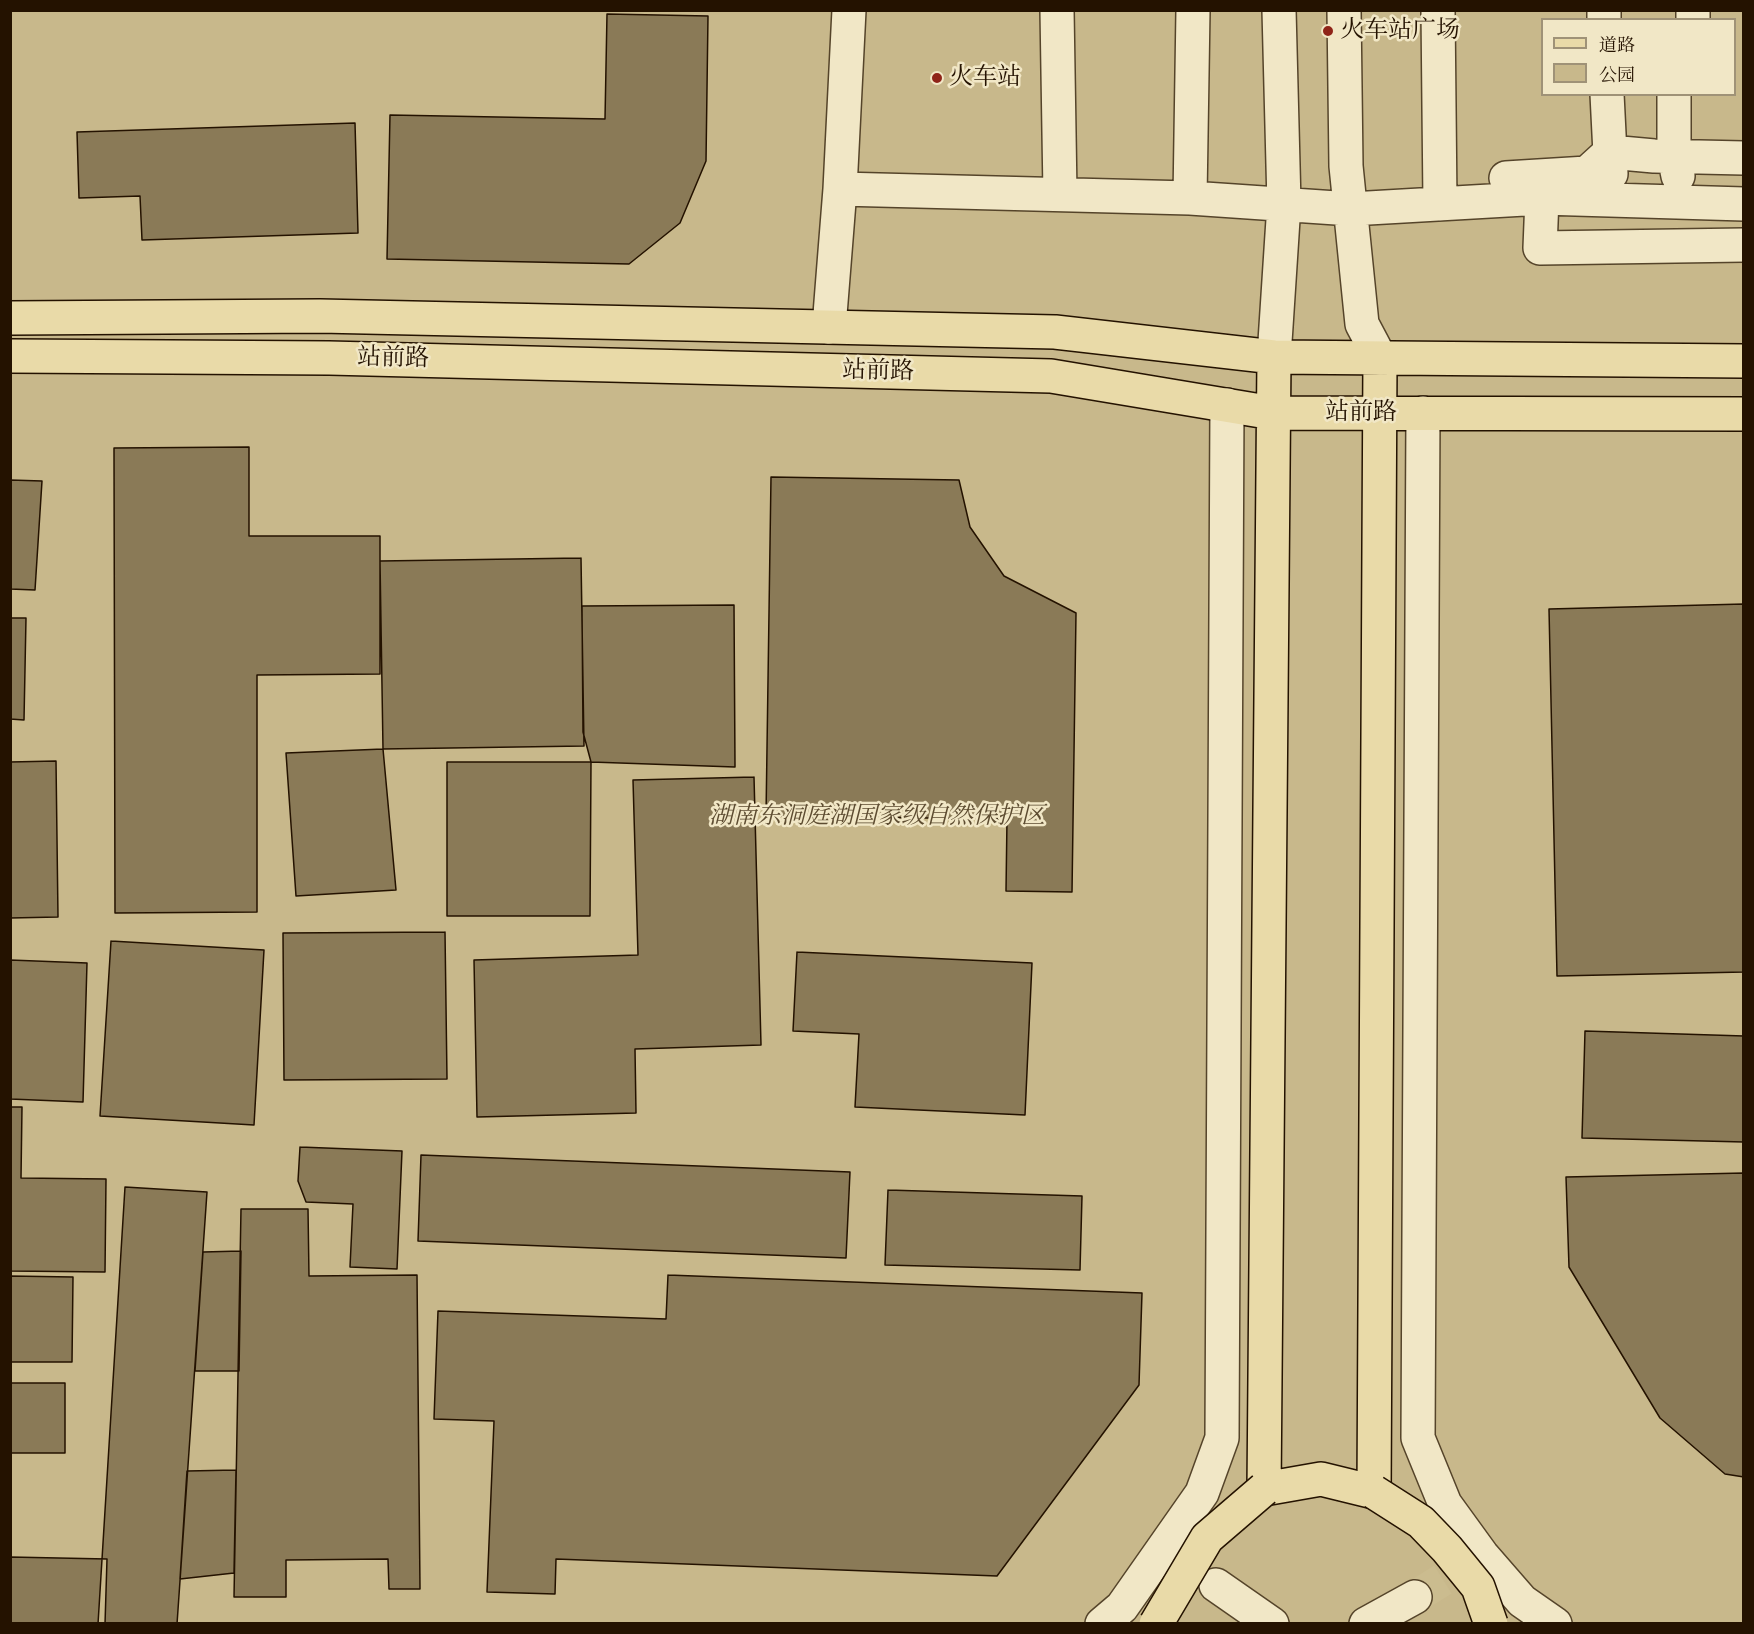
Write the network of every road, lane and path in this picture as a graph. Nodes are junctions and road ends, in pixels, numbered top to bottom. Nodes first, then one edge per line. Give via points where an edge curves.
1 (849, 10) edge
2 (1058, 10) edge
3 (1193, 10) edge
4 (1279, 10) edge
5 (1344, 10) edge
6 (1438, 10) edge
7 (1607, 96) edge
8 (1674, 96) edge
9 (1694, 96) edge
10 (1610, 152) junction
11 (1685, 156) junction
12 (1743, 158) edge
13 (840, 189) junction
14 (1190, 190) junction
15 (1439, 193) junction
16 (1060, 194) junction
17 (1284, 197) junction
18 (1542, 198) junction
19 (1613, 200) junction
20 (1351, 202) junction
21 (1689, 202) junction
22 (1743, 204) edge
23 (1743, 245) edge
24 (10, 318) edge
25 (829, 327) junction
26 (10, 356) edge
27 (1274, 357) junction
28 (1380, 358) junction
29 (1743, 361) edge
30 (1227, 405) junction
31 (1273, 413) junction
32 (1380, 413) junction
33 (1423, 413) junction
34 (1743, 414) edge
35 (1264, 1489) junction
36 (1374, 1492) junction
37 (1216, 1585) dead end
38 (1415, 1596) tunnel mouth
39 (1102, 1623) edge
40 (1156, 1623) edge
41 (1272, 1623) edge
42 (1366, 1623) edge
43 (1491, 1623) edge
44 (1555, 1623) edge

1 - 13 street
2 - 16 street
3 - 14 street
4 - 17 street
5 - 20 street via 1346,166
6 - 15 street
7 - 10 street
8 - 11 street
9 - 11 street
10 - 11 street
10 - 15 street via 1587,173
10 - 19 street
11 - 12 street
11 - 21 street
13 - 16 street
13 - 25 street
14 - 16 street
14 - 17 street
15 - 18 street
15 - 20 street
17 - 20 street
17 - 27 street
18 - 19 street
18 - 23 street via 1540,248
19 - 21 street
20 - 28 street via 1362,324
21 - 22 street
24 - 25 main road, 站前路 via 321,316
25 - 27 main road, 站前路 via 1055,332
26 - 30 main road, 站前路 via 329,358 1051,376
27 - 28 main road, 站前路
27 - 31 main road
28 - 29 main road, 站前路
28 - 32 main road
30 - 31 main road, 站前路
30 - 39 street via 1222,1438 1202,1493 1122,1607
31 - 32 main road, 站前路
31 - 35 main road
32 - 33 main road, 站前路
32 - 36 main road
33 - 34 main road, 站前路
33 - 44 street via 1418,1438 1445,1504 1482,1555 1522,1601
35 - 36 main road via 1321,1479
35 - 40 main road, bridge via 1207,1538
36 - 43 main road, bridge via 1421,1522 1447,1549 1478,1587
37 - 41 street
38 - 42 street

